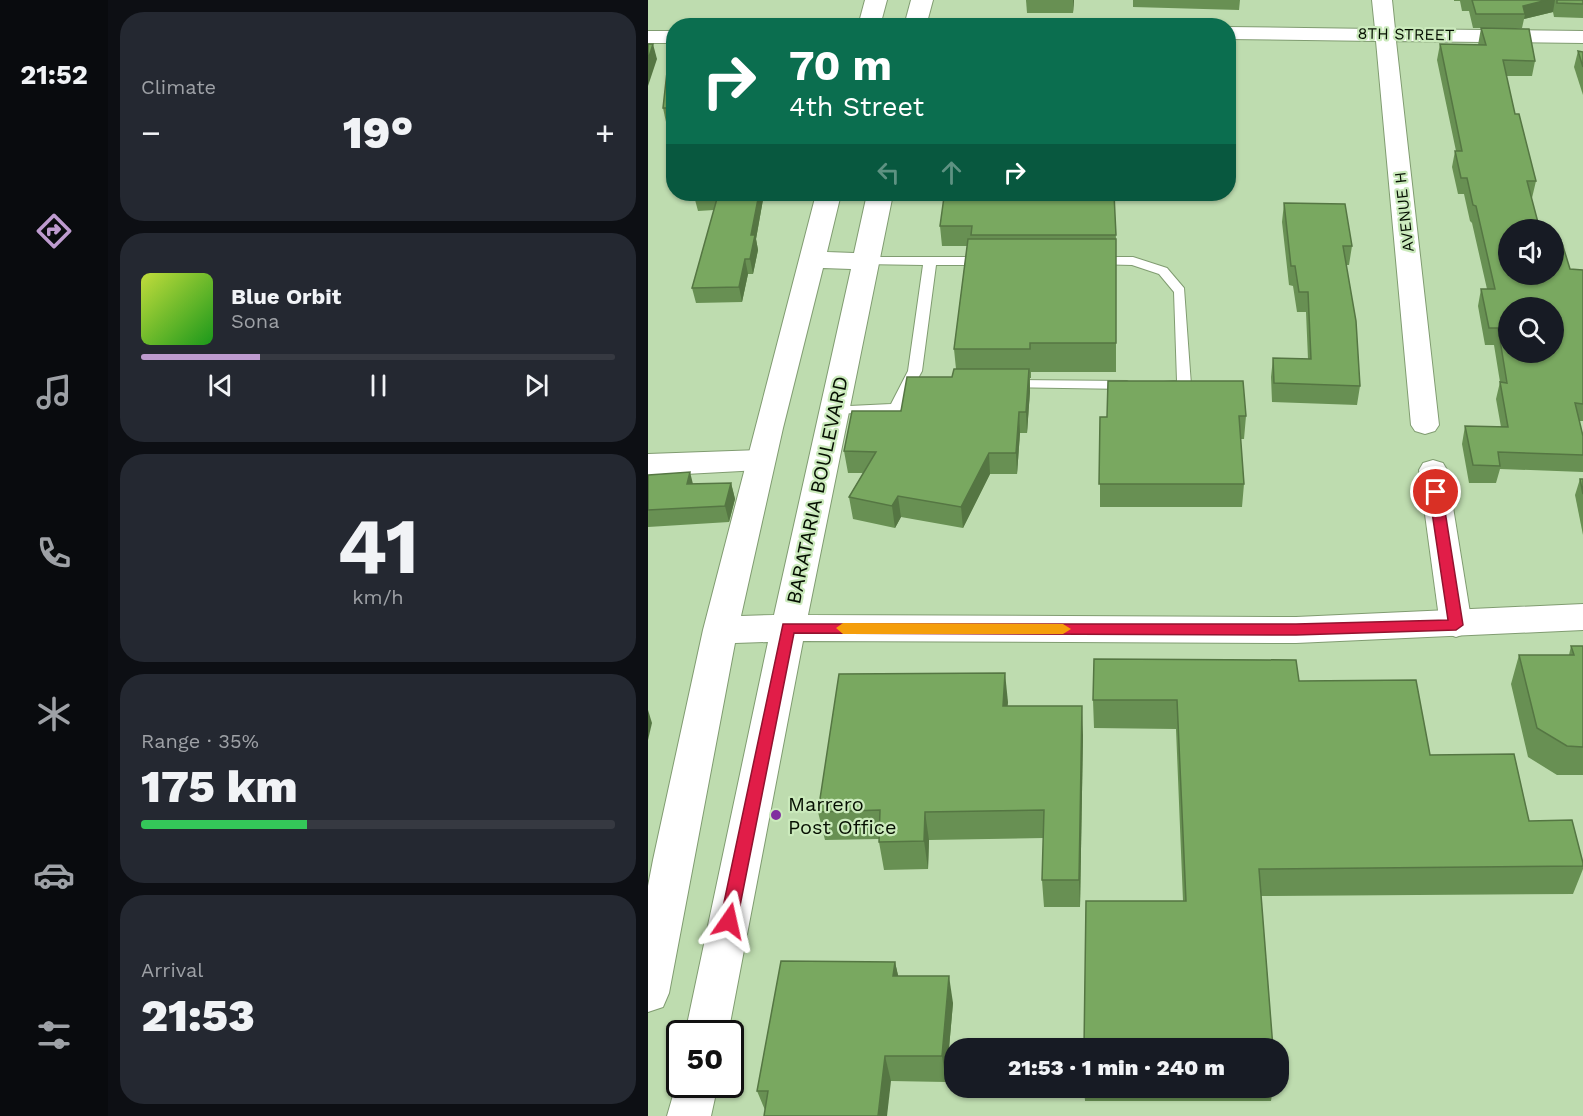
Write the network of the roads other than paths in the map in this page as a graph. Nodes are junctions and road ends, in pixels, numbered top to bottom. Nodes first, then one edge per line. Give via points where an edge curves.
1 (876, 0) edge
2 (922, 0) edge
3 (1382, 0) edge
4 (871, 18) edge
5 (917, 18) edge
6 (1236, 33) edge
7 (1386, 33) junction
8 (648, 37) edge
9 (666, 37) edge
10 (1583, 37) edge
11 (826, 201) edge
12 (879, 201) edge
13 (811, 260) junction
14 (866, 261) junction
15 (930, 261) junction
16 (998, 261) edge
17 (1081, 261) edge
18 (997, 384) edge
19 (1137, 385) edge
20 (1161, 385) edge
21 (834, 410) junction
22 (1425, 425) dead end
23 (760, 460) junction
24 (648, 465) edge
25 (1433, 470) dead end
26 (1583, 617) edge
27 (1456, 625) junction
28 (788, 628) junction
29 (720, 630) junction
30 (648, 993) edge
31 (709, 1020) edge
32 (693, 1098) edge
33 (689, 1116) edge

1 - 4 main road
2 - 5 main road
3 - 7 street, AVENUE H
6 - 7 street, 8TH STREET
7 - 10 street, 8TH STREET
7 - 22 street, AVENUE H
8 - 9 street
11 - 13 main road
12 - 14 main road, BARATARIA BOULEVARD
13 - 14 main road
13 - 23 main road
14 - 15 lane
14 - 21 main road, BARATARIA BOULEVARD
15 - 16 lane
15 - 21 lane via 914,384 895,408
17 - 20 lane via 1133,261 1163,271 1180,291 1184,385
18 - 19 lane
21 - 28 main road, BARATARIA BOULEVARD
23 - 24 main road
23 - 29 main road
25 - 27 street
26 - 27 main road
27 - 28 main road via 1296,630
28 - 29 main road
28 - 31 main road, BARATARIA BOULEVARD
29 - 30 main road via 683,799
32 - 33 main road

